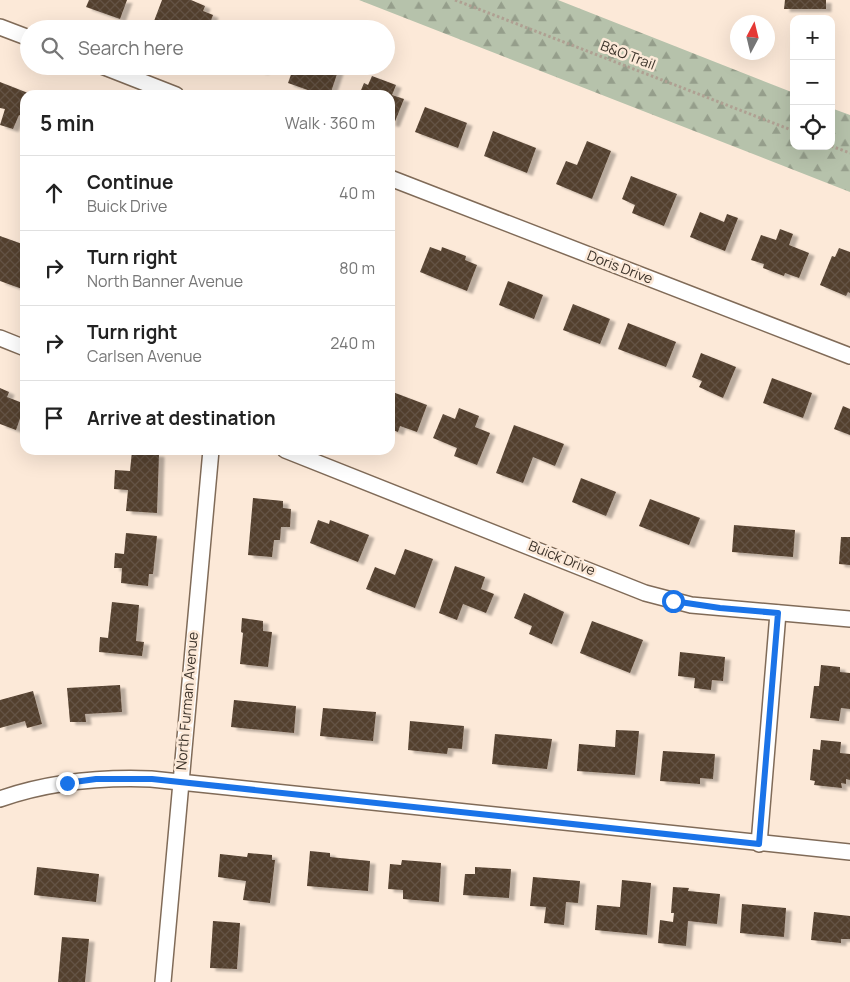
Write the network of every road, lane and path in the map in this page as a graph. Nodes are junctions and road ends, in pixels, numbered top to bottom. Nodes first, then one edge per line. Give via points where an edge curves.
1 (455, 0) edge
2 (0, 27) edge
3 (20, 35) edge
4 (125, 75) edge
5 (163, 90) edge
6 (790, 130) edge
7 (835, 147) edge
8 (850, 153) edge
9 (395, 180) edge
10 (0, 338) edge
11 (20, 346) edge
12 (850, 356) edge
13 (211, 455) edge
14 (298, 455) edge
15 (778, 613) junction
16 (850, 618) edge
17 (179, 783) junction
18 (0, 799) edge
19 (759, 844) junction
20 (850, 852) edge
21 (163, 982) edge

1 - 6 path, B&O Trail
2 - 3 street
4 - 5 street
7 - 8 path
9 - 12 street, Doris Drive
10 - 11 street
13 - 17 street, North Furman Avenue
14 - 15 street, Buick Drive via 645,593 691,605
15 - 16 street, Buick Drive
15 - 19 street
17 - 18 street via 152,779 96,779 52,785
17 - 19 street
17 - 21 street, North Furman Avenue
19 - 20 street

